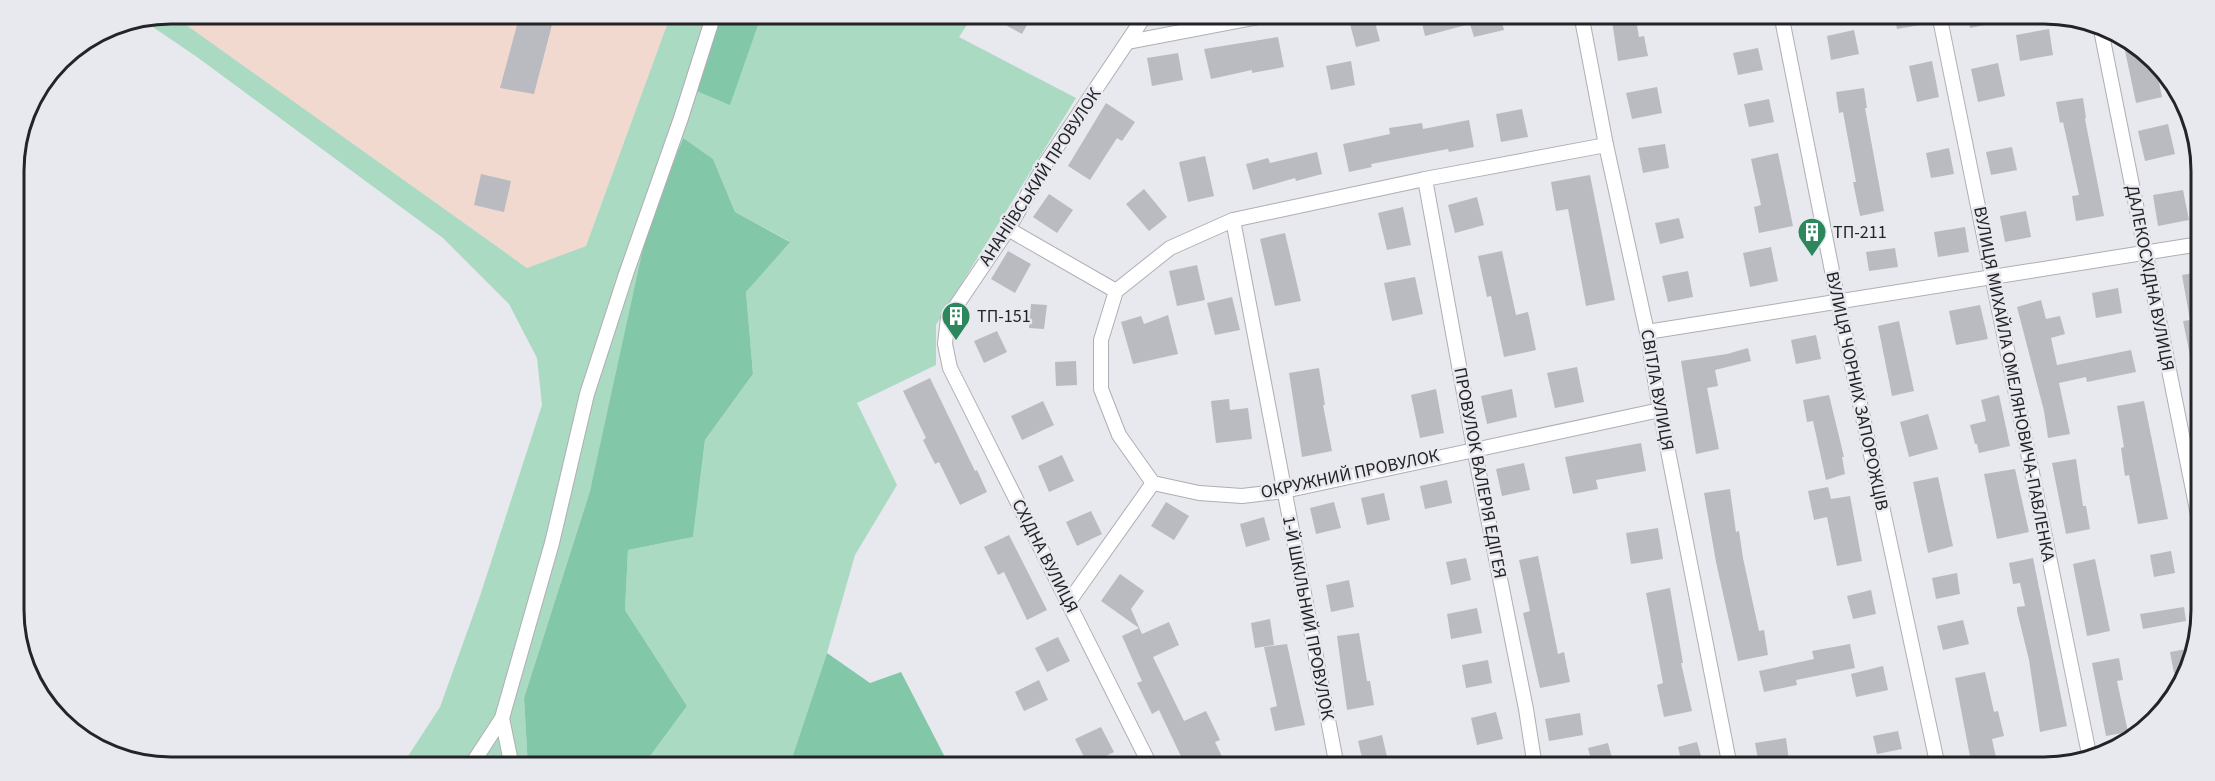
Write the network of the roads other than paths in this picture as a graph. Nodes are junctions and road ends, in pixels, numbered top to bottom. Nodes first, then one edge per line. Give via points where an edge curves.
1 (711, 24) edge
2 (1140, 24) edge
3 (1222, 24) edge
4 (1583, 24) edge
5 (1783, 24) edge
6 (1941, 24) edge
7 (2102, 36) edge
8 (1128, 42) junction
9 (1606, 145) junction
10 (1425, 179) junction
11 (1233, 220) junction
12 (1008, 229) junction
13 (2191, 246) edge
14 (2144, 254) junction
15 (1993, 278) junction
16 (1116, 291) junction
17 (1838, 301) junction
18 (1647, 332) junction
19 (945, 344) joint
20 (1659, 410) junction
21 (1474, 448) junction
22 (2191, 482) edge
23 (1153, 483) junction
24 (1284, 490) junction
25 (1068, 603) junction
26 (502, 718) junction
27 (2088, 750) edge
28 (477, 757) edge
29 (510, 757) edge
30 (1146, 757) edge
31 (1335, 757) edge
32 (1533, 757) edge
33 (1728, 757) edge
34 (1936, 757) edge

1 - 26 street via 587,394 552,543
2 - 8 street, АНАНІЇВСЬКИЙ ПРОВУЛОК
3 - 8 street
4 - 9 street, СВІТЛА ВУЛИЦЯ
5 - 17 street, ВУЛИЦЯ ЧОРНИХ ЗАПОРОЖЦІВ
6 - 15 street, ВУЛИЦЯ МИХАЙЛА ОМЕЛЯНОВИЧА-ПАВЛЕНКА
7 - 14 street, ДАЛЕКОСХІДНА ВУЛИЦЯ
8 - 12 street, АНАНІЇВСЬКИЙ ПРОВУЛОК via 1046,163
9 - 10 street
9 - 18 street, СВІТЛА ВУЛИЦЯ
10 - 11 street
10 - 21 street, ПРОВУЛОК ВАЛЕРІЯ ЕДІГЕЯ
11 - 16 street via 1170,248
11 - 24 street, 1-Й ШКІЛЬНИЙ ПРОВУЛОК
12 - 16 street
12 - 19 street, АНАНІЇВСЬКИЙ ПРОВУЛОК via 948,318
13 - 14 street
14 - 15 street
14 - 22 street, ДАЛЕКОСХІДНА ВУЛИЦЯ
15 - 17 street
15 - 27 street, ВУЛИЦЯ МИХАЙЛА ОМЕЛЯНОВИЧА-ПАВЛЕНКА
16 - 23 street via 1101,340 1101,389 1119,435
17 - 18 street
17 - 34 street, ВУЛИЦЯ ЧОРНИХ ЗАПОРОЖЦІВ
18 - 20 street, СВІТЛА ВУЛИЦЯ
19 - 25 street, СХІДНА ВУЛИЦЯ via 950,368
20 - 21 street, ОКРУЖНИЙ ПРОВУЛОК
20 - 33 street, СВІТЛА ВУЛИЦЯ
21 - 24 street, ОКРУЖНИЙ ПРОВУЛОК
21 - 32 street, ПРОВУЛОК ВАЛЕРІЯ ЕДІГЕЯ
23 - 24 street, ОКРУЖНИЙ ПРОВУЛОК via 1199,493 1242,496
23 - 25 street
24 - 31 street, 1-Й ШКІЛЬНИЙ ПРОВУЛОК
25 - 30 street, СХІДНА ВУЛИЦЯ
26 - 28 street
26 - 29 street

